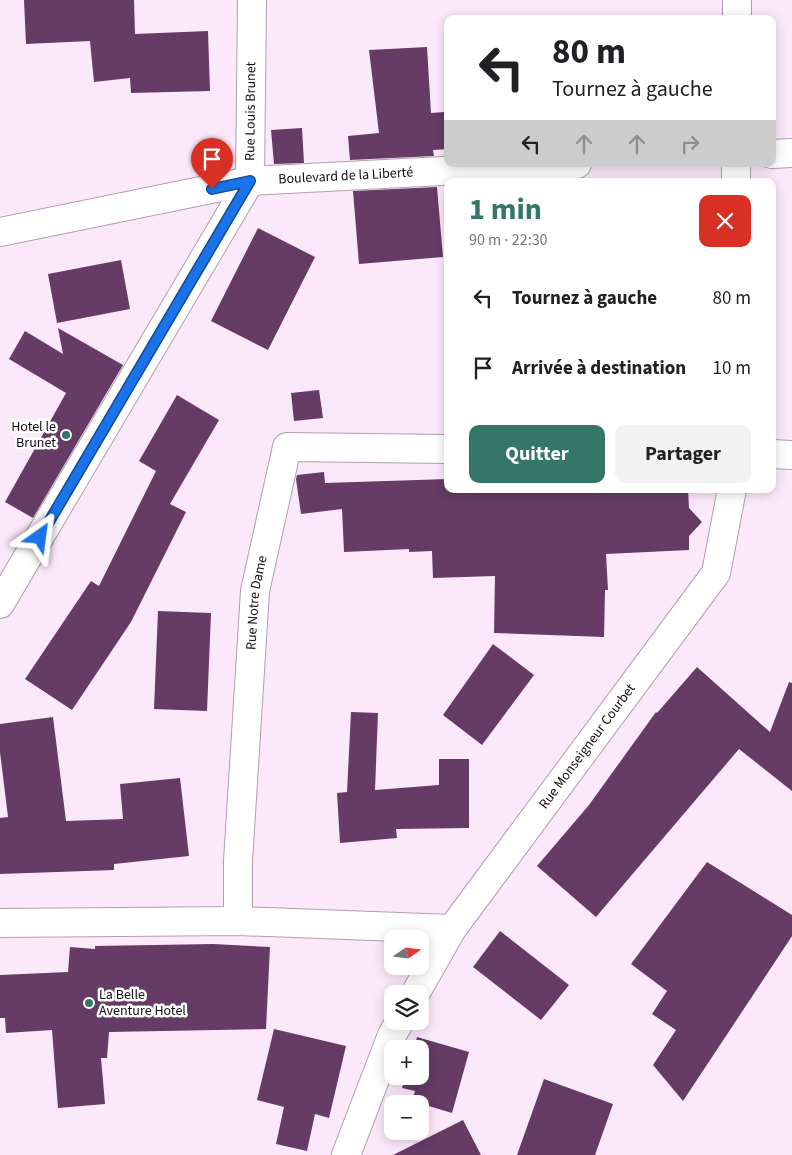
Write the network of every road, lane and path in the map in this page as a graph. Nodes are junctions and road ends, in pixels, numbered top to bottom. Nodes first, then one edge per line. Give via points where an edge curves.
1 (252, 0) edge
2 (737, 0) edge
3 (737, 15) edge
4 (792, 153) edge
5 (776, 154) edge
6 (519, 167) edge
7 (250, 181) junction
8 (0, 232) edge
9 (444, 449) edge
10 (776, 454) edge
11 (792, 455) edge
12 (731, 493) edge
13 (0, 604) edge
14 (238, 921) junction
15 (0, 923) edge
16 (452, 929) junction
17 (421, 985) edge
18 (395, 1030) edge
19 (346, 1155) edge

1 - 7 street, Rue Louis Brunet
2 - 3 street
4 - 5 street
6 - 7 street, Boulevard de la Liberté
7 - 8 street, Boulevard de la Liberté
7 - 13 street, Rue Louis Brunet
9 - 14 street, Rue Notre Dame via 287,447 255,591 238,861
10 - 11 street
12 - 16 street, Rue Monseigneur Courbet via 716,574
14 - 15 street
14 - 16 street
16 - 17 street, Rue Monseigneur Courbet
18 - 19 street

